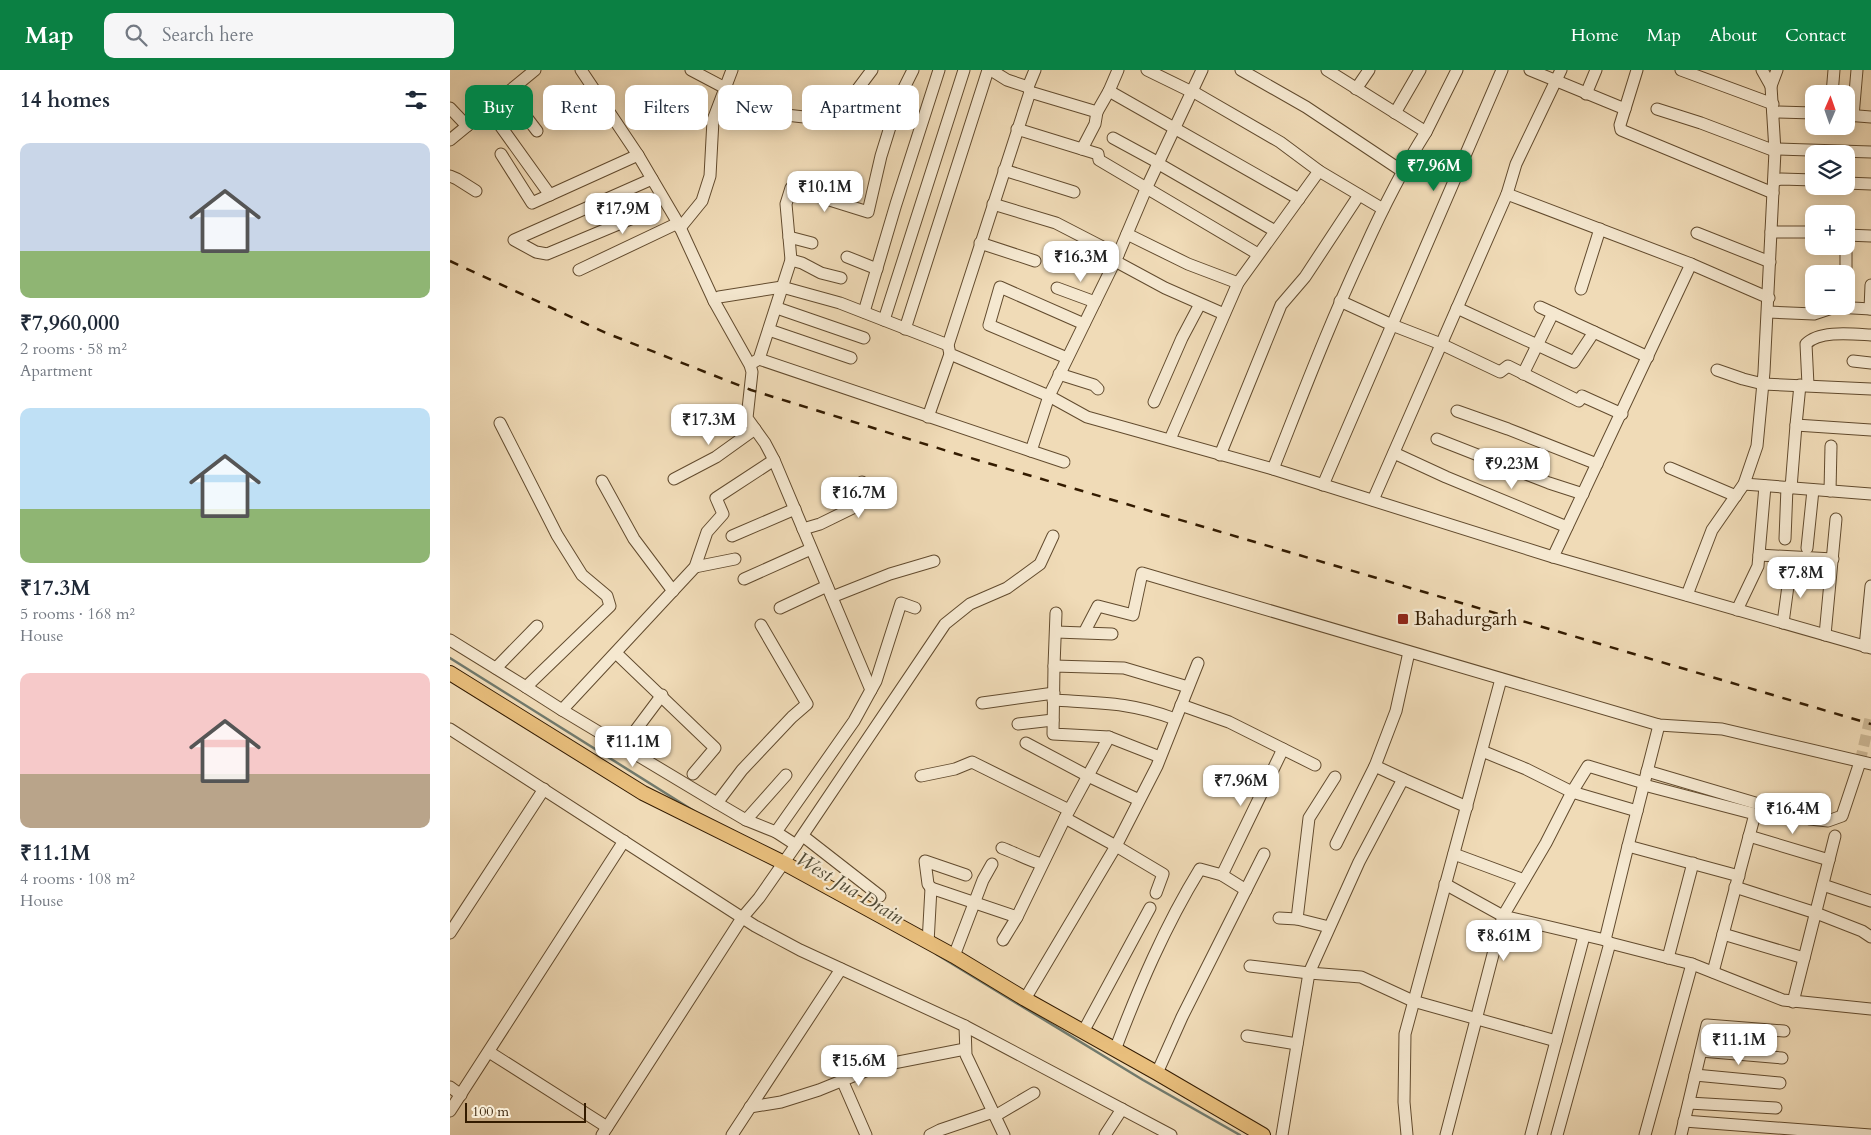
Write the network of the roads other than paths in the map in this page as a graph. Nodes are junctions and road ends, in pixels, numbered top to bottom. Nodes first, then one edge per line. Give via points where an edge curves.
1 (535, 70) edge
2 (581, 70) edge
3 (691, 70) edge
4 (732, 70) edge
5 (872, 70) edge
6 (913, 70) edge
7 (939, 70) edge
8 (964, 70) edge
9 (989, 70) edge
10 (1035, 70) edge
11 (1118, 70) edge
12 (1146, 70) edge
13 (1202, 70) edge
14 (1241, 70) edge
15 (1328, 70) edge
16 (1368, 70) edge
17 (1420, 70) edge
18 (1457, 70) edge
19 (1502, 70) edge
20 (1530, 70) edge
21 (1561, 70) edge
22 (1596, 70) edge
23 (1637, 70) edge
24 (1681, 70) edge
25 (1762, 70) edge
26 (1777, 70) edge
27 (1834, 70) edge
28 (1857, 70) edge
29 (1556, 82) junction
30 (517, 85) edge
31 (720, 85) edge
32 (727, 85) edge
33 (1833, 85) edge
34 (1855, 85) edge
35 (1771, 86) junction
36 (1356, 89) junction
37 (1029, 90) junction
38 (1109, 91) junction
39 (1192, 92) junction
40 (1586, 94) junction
41 (450, 108) edge
42 (1773, 108) junction
43 (718, 109) edge
44 (1625, 109) junction
45 (1657, 109) dead end
46 (1097, 112) junction
47 (1805, 112) edge
48 (1395, 113) junction
49 (792, 116) edge
50 (1855, 116) edge
51 (1871, 117) edge
52 (465, 124) edge
53 (533, 126) edge
54 (465, 128) edge
55 (1176, 128) junction
56 (1017, 129) junction
57 (505, 130) edge
58 (537, 131) dead end
59 (1426, 132) junction
60 (1113, 138) dead end
61 (450, 140) edge
62 (1082, 149) junction
63 (1775, 150) junction
64 (1871, 152) edge
65 (501, 154) dead end
66 (638, 155) junction
67 (1159, 164) junction
68 (1004, 170) junction
69 (1318, 171) junction
70 (1402, 171) junction
71 (450, 176) edge
72 (652, 179) junction
73 (1805, 180) edge
74 (1774, 181) junction
75 (1855, 183) edge
76 (1871, 184) edge
77 (1146, 189) junction
78 (476, 191) dead end
79 (1074, 192) dead end
80 (1773, 193) junction
81 (1507, 194) junction
82 (550, 195) junction
83 (1359, 195) junction
84 (1298, 199) junction
85 (993, 204) junction
86 (1383, 209) junction
87 (645, 213) dead end
88 (679, 226) junction
89 (1600, 229) junction
90 (1274, 231) junction
91 (1771, 232) junction
92 (1805, 232) edge
93 (1697, 233) dead end
94 (1127, 234) junction
95 (1855, 235) edge
96 (1871, 236) edge
97 (789, 237) junction
98 (812, 243) dead end
99 (980, 243) junction
100 (1258, 254) junction
101 (846, 258) dead end
102 (1116, 258) junction
103 (792, 260) junction
104 (1035, 261) dead end
105 (1770, 262) junction
106 (1692, 264) junction
107 (877, 269) junction
108 (579, 270) dead end
109 (841, 278) dead end
110 (1238, 283) junction
111 (1871, 286) edge
112 (782, 287) junction
113 (1057, 288) dead end
114 (1580, 289) dead end
115 (1769, 298) junction
116 (714, 301) junction
117 (1340, 301) junction
118 (1095, 302) junction
119 (1200, 304) junction
120 (1540, 307) dead end
121 (776, 308) junction
122 (1457, 308) junction
123 (1855, 308) edge
124 (1870, 309) edge
125 (864, 312) junction
126 (1768, 312) junction
127 (1553, 313) junction
128 (1224, 314) junction
129 (1805, 314) edge
130 (884, 320) junction
131 (1084, 324) junction
132 (1392, 325) junction
133 (905, 328) junction
134 (769, 330) junction
135 (1594, 332) junction
136 (1871, 335) edge
137 (864, 338) dead end
138 (1441, 344) junction
139 (1538, 345) junction
140 (949, 350) junction
141 (1648, 357) junction
142 (851, 358) dead end
143 (1067, 358) junction
144 (1853, 361) dead end
145 (755, 362) junction
146 (1871, 362) edge
147 (1717, 370) dead end
148 (1059, 374) junction
149 (1523, 374) junction
150 (1763, 384) junction
151 (1804, 385) junction
152 (1098, 389) dead end
153 (1871, 389) edge
154 (1049, 396) junction
155 (1154, 402) dead end
156 (1457, 411) dead end
157 (1622, 414) junction
158 (928, 417) junction
159 (500, 423) dead end
160 (1796, 425) junction
161 (755, 429) junction
162 (1871, 430) edge
163 (1171, 437) dead end
164 (1437, 439) dead end
165 (1831, 446) dead end
166 (1031, 450) junction
167 (1394, 453) junction
168 (1220, 455) junction
169 (774, 460) junction
170 (1064, 462) dead end
171 (1597, 464) junction
172 (1670, 468) dead end
173 (1273, 469) junction
174 (674, 479) dead end
175 (602, 481) dead end
176 (862, 482) dead end
177 (1744, 484) junction
178 (1323, 485) junction
179 (1765, 486) junction
180 (1789, 488) junction
181 (1812, 490) junction
182 (1830, 491) junction
183 (1583, 494) junction
184 (1871, 494) edge
185 (1736, 496) junction
186 (1373, 500) junction
187 (795, 509) junction
188 (1836, 519) dead end
189 (1567, 527) junction
190 (803, 529) junction
191 (732, 536) dead end
192 (1054, 536) dead end
193 (1785, 539) dead end
194 (1807, 548) dead end
195 (811, 549) junction
196 (1759, 555) junction
197 (1554, 557) junction
198 (735, 559) dead end
199 (1833, 559) junction
200 (934, 561) dead end
201 (695, 567) junction
202 (1790, 571) dead end
203 (744, 579) dead end
204 (827, 586) junction
205 (1871, 586) edge
206 (673, 591) junction
207 (1687, 595) junction
208 (832, 597) junction
209 (780, 608) dead end
210 (916, 608) dead end
211 (1737, 610) junction
212 (1056, 614) dead end
213 (1783, 623) junction
214 (762, 625) dead end
215 (537, 626) dead end
216 (1056, 632) junction
217 (1085, 632) junction
218 (1112, 634) dead end
219 (1825, 635) junction
220 (450, 640) edge
221 (1868, 648) edge
222 (1409, 652) junction
223 (616, 653) junction
224 (1198, 663) dead end
225 (1054, 666) junction
226 (496, 668) junction
227 (450, 673) edge
228 (1502, 679) junction
229 (1188, 686) junction
230 (526, 687) junction
231 (871, 690) junction
232 (662, 695) junction
233 (1053, 696) junction
234 (982, 704) dead end
235 (1181, 705) junction
236 (562, 710) junction
237 (1175, 719) junction
238 (1053, 720) junction
239 (1018, 724) dead end
240 (1659, 725) junction
241 (450, 729) edge
242 (1109, 737) junction
243 (1026, 742) dead end
244 (624, 747) junction
245 (1283, 749) junction
246 (1482, 751) junction
247 (1160, 757) junction
248 (1866, 763) edge
249 (1315, 765) dead end
250 (1375, 766) junction
251 (1647, 771) junction
252 (693, 774) dead end
253 (786, 775) dead end
254 (921, 776) dead end
255 (1088, 776) junction
256 (1335, 777) dead end
257 (1403, 779) junction
258 (1644, 784) junction
259 (544, 790) junction
260 (1572, 792) junction
261 (1139, 800) junction
262 (717, 803) junction
263 (1467, 807) junction
264 (1637, 811) junction
265 (1067, 814) junction
266 (746, 820) junction
267 (776, 832) junction
268 (1749, 836) junction
269 (1835, 836) dead end
270 (624, 841) junction
271 (800, 841) junction
272 (1336, 844) dead end
273 (1116, 846) junction
274 (1628, 846) junction
275 (1002, 848) dead end
276 (1264, 854) dead end
277 (1454, 854) junction
278 (1829, 860) junction
279 (784, 863) junction
280 (1693, 863) junction
281 (992, 864) dead end
282 (1042, 864) junction
283 (966, 875) dead end
284 (1222, 875) junction
285 (1738, 876) junction
286 (1524, 880) junction
287 (1445, 884) junction
288 (1823, 885) junction
289 (931, 888) junction
290 (1735, 888) junction
291 (1246, 890) junction
292 (1156, 893) dead end
293 (880, 896) dead end
294 (1871, 900) edge
295 (974, 902) junction
296 (1150, 908) dead end
297 (1816, 912) junction
298 (1503, 916) junction
299 (1017, 917) junction
300 (742, 918) junction
301 (1279, 918) dead end
302 (1297, 920) junction
303 (1328, 927) junction
304 (450, 933) edge
305 (1723, 934) junction
306 (1584, 936) junction
307 (1871, 938) edge
308 (1003, 940) dead end
309 (1608, 942) junction
310 (928, 943) junction
311 (954, 956) junction
312 (1668, 958) junction
313 (1804, 958) junction
314 (1692, 964) junction
315 (1250, 966) dead end
316 (841, 968) junction
317 (1713, 972) junction
318 (1309, 974) junction
319 (1025, 999) junction
320 (1413, 1001) junction
321 (1793, 1002) junction
322 (1871, 1009) edge
323 (1476, 1018) junction
324 (965, 1026) junction
325 (1784, 1031) dead end
326 (1083, 1032) junction
327 (1247, 1036) dead end
328 (1556, 1041) junction
329 (1297, 1044) junction
330 (966, 1049) junction
331 (1116, 1050) junction
332 (1701, 1051) junction
333 (488, 1052) junction
334 (1782, 1058) dead end
335 (1158, 1073) junction
336 (1695, 1075) junction
337 (842, 1080) junction
338 (1780, 1083) dead end
339 (450, 1088) edge
340 (1034, 1094) dead end
341 (461, 1095) junction
342 (1688, 1102) junction
343 (750, 1107) junction
344 (1776, 1108) dead end
345 (1122, 1109) junction
346 (450, 1111) edge
347 (994, 1114) junction
348 (1684, 1121) junction
349 (605, 1131) edge
350 (735, 1133) edge
351 (866, 1135) edge
352 (930, 1135) edge
353 (1004, 1135) edge
354 (1105, 1135) edge
355 (1171, 1135) edge
356 (1263, 1135) edge
357 (1282, 1135) edge
358 (1407, 1135) edge
359 (1446, 1135) edge
360 (1531, 1135) edge
361 (1557, 1135) edge
362 (1645, 1135) edge
363 (1681, 1135) edge
364 (1871, 1135) edge

1 - 30 street
2 - 66 street
3 - 31 street
4 - 32 street
5 - 49 street via 851,98 804,117
6 - 97 street via 899,98 868,212 791,188 786,204
7 - 107 street
8 - 130 street
9 - 37 street
9 - 133 street
10 - 37 street
11 - 38 street
12 - 39 street
13 - 39 street
14 - 70 street via 1306,107
15 - 36 street
16 - 36 street
17 - 48 street
18 - 59 street
19 - 132 street
20 - 29 street
21 - 29 street
22 - 40 street
23 - 44 street
24 - 42 street
25 - 35 street
26 - 35 street
27 - 33 street
28 - 34 street
29 - 40 street
29 - 81 street via 1516,164
35 - 42 street
36 - 48 street
37 - 46 street
37 - 56 street
38 - 46 street
38 - 55 street
39 - 55 street
39 - 69 street via 1280,142
40 - 44 street
41 - 52 street
42 - 47 street
42 - 63 street
43 - 88 street via 714,120 710,176 702,201
44 - 80 street via 1621,130
45 - 63 street
46 - 62 street via 1095,124
48 - 59 street
50 - 51 street
53 - 58 street
54 - 61 street
55 - 67 street
55 - 84 street
56 - 62 street
56 - 68 street
57 - 82 street
59 - 70 street
60 - 67 street
62 - 77 street via 1098,154 1099,160
63 - 64 street
63 - 74 street
65 - 82 street via 532,203
66 - 72 street
66 - 82 street
67 - 77 street
67 - 90 street
68 - 79 street
68 - 85 street
69 - 83 street
69 - 84 street
70 - 86 street
71 - 78 street
72 - 87 street via 514,240 547,254
72 - 88 street
73 - 74 street
74 - 80 street
75 - 76 street
77 - 94 street
77 - 100 street
80 - 91 street
81 - 89 street
81 - 122 street
83 - 86 street
83 - 168 street via 1305,277 1281,304
84 - 90 street
85 - 99 street
85 - 102 street via 1056,223
86 - 117 street
88 - 108 street
88 - 116 street
89 - 106 street
89 - 114 street
90 - 100 street
91 - 92 street
91 - 105 street
93 - 105 street
94 - 102 street
94 - 110 street via 1188,264
95 - 96 street
97 - 98 street
97 - 103 street
99 - 104 street
99 - 140 street
100 - 110 street
101 - 107 street
102 - 118 street
102 - 119 street via 1165,288
103 - 109 street
103 - 112 street
105 - 115 street
106 - 115 street
106 - 141 street
107 - 125 street
110 - 128 street
111 - 124 street
112 - 116 street via 719,297
112 - 121 street
112 - 125 street
113 - 118 street
115 - 126 street
116 - 145 street
117 - 132 street
117 - 173 street
118 - 131 street
119 - 128 street
119 - 155 street
120 - 127 street
121 - 134 street
121 - 137 street
122 - 138 street
122 - 139 street
123 - 124 street
125 - 130 street
126 - 129 street
126 - 150 street
127 - 135 street
127 - 139 street
128 - 163 street
130 - 133 street
131 - 143 street
131 - 143 street via 1000,287 989,325
132 - 138 street
132 - 178 street
133 - 140 street
134 - 142 street
134 - 145 street
135 - 139 street via 1574,362
135 - 141 street
136 - 151 street via 1834,334 1811,338 1806,344
138 - 149 street via 1500,372 1508,366
138 - 167 street
139 - 149 street
140 - 154 street
140 - 158 street
141 - 157 street
143 - 148 street
144 - 146 street
145 - 158 street
145 - 161 street via 747,418
147 - 150 street
148 - 152 street
148 - 154 street
149 - 157 street via 1579,401 1582,396
150 - 151 street
150 - 177 street via 1757,446
151 - 153 street
151 - 160 street
154 - 166 street
154 - 168 street via 1087,417
156 - 171 street
157 - 171 street
158 - 166 street
159 - 230 street via 557,535 582,575 607,596 610,606
160 - 162 street
160 - 180 street
161 - 169 street
161 - 174 street via 716,457
164 - 183 street
165 - 182 street
166 - 170 street
167 - 186 street
167 - 189 street
168 - 173 street
169 - 187 street
169 - 201 street via 716,498 723,514 707,532
171 - 183 street
172 - 185 street
173 - 178 street
175 - 206 street via 634,539
176 - 190 street via 869,500
177 - 179 street
177 - 185 street
178 - 186 street
179 - 180 street
179 - 196 street
180 - 181 street
180 - 193 street
181 - 182 street
181 - 194 street
182 - 184 street
183 - 189 street
185 - 207 street via 1712,530
186 - 197 street
187 - 190 street
187 - 191 street
188 - 199 street
189 - 197 street
190 - 195 street
192 - 271 street via 1040,564 1007,588 970,604 946,624
195 - 203 street
195 - 204 street
196 - 199 street
196 - 211 street via 1758,566
197 - 207 street
198 - 201 street
199 - 219 street
200 - 208 street
201 - 206 street
202 - 213 street
204 - 208 street
204 - 209 street
205 - 221 street
206 - 223 street
207 - 211 street
208 - 231 street
210 - 231 street via 901,603
211 - 213 street
212 - 216 street
213 - 219 street
214 - 262 street via 807,704 742,770
215 - 226 street
216 - 217 street
216 - 225 street
217 - 218 street
217 - 222 street via 1098,606 1133,615 1142,573
219 - 221 street
220 - 226 street
222 - 228 street
222 - 250 street via 1396,711
223 - 232 street
223 - 236 street
224 - 229 street
225 - 229 street via 1124,668
225 - 233 street
226 - 230 street
227 - 279 main road via 642,793
228 - 240 street
228 - 246 street
229 - 235 street
230 - 236 street
231 - 267 street via 854,721
232 - 244 street
232 - 252 street via 716,748
233 - 234 street
233 - 237 street via 1130,705
233 - 238 street
235 - 237 street
235 - 245 street via 1229,722
236 - 244 street
237 - 247 street
238 - 239 street
238 - 242 street via 1053,734
240 - 248 street via 1722,729
240 - 251 street
241 - 259 street
242 - 247 street
242 - 255 street
243 - 255 street
244 - 262 street
245 - 249 street
245 - 284 street
246 - 260 street
246 - 263 street
247 - 261 street
248 - 251 street via 1842,816 1828,821 1810,820
250 - 257 street
250 - 272 street
251 - 258 street
253 - 266 street
254 - 265 street via 972,762
255 - 261 street
255 - 265 street
256 - 302 street via 1309,818
257 - 263 street
257 - 303 street
258 - 260 street via 1588,766
258 - 264 street
258 - 268 street via 1755,814
259 - 270 street
259 - 304 street
260 - 264 street
260 - 286 street
261 - 273 street
262 - 266 street
263 - 277 street
264 - 274 street
265 - 273 street
265 - 282 street
266 - 267 street
267 - 271 street
268 - 278 street
268 - 285 street
269 - 278 street
270 - 300 street
270 - 333 street
271 - 279 street
271 - 293 street
273 - 292 street via 1163,874
273 - 319 street
274 - 280 street
274 - 309 street
275 - 282 street
276 - 291 street
277 - 286 street
277 - 287 street
278 - 288 street
279 - 300 street
279 - 310 main road
280 - 285 street
280 - 312 street
281 - 295 street
282 - 299 street
283 - 289 street via 925,861
284 - 291 street
284 - 331 street via 1200,870 1189,887 1154,954
285 - 290 street
286 - 298 street
287 - 298 street
287 - 320 street
288 - 294 street
288 - 297 street
289 - 295 street
289 - 310 street
290 - 297 street
290 - 305 street
291 - 335 street via 1182,1017
295 - 299 street
295 - 311 street
296 - 326 street
297 - 307 street
297 - 313 street
298 - 306 street
298 - 323 street
299 - 308 street
300 - 316 street
300 - 349 street
301 - 302 street
302 - 303 street
303 - 318 street
305 - 313 street
305 - 317 street
306 - 309 street
306 - 328 street
309 - 312 street
309 - 361 street
310 - 311 main road
311 - 319 main road
312 - 314 street
313 - 321 street
314 - 317 street
314 - 362 street
315 - 318 street
316 - 324 street
316 - 343 street
317 - 321 street
318 - 320 street via 1361,978
318 - 329 street
319 - 326 main road
320 - 323 street
320 - 358 street via 1405,1034
321 - 322 street
323 - 328 street
323 - 359 street
324 - 330 street
324 - 345 street
325 - 332 street via 1708,1025
326 - 331 main road
327 - 329 street
328 - 360 street
329 - 357 street
330 - 337 street via 878,1066
330 - 347 street
331 - 335 main road
332 - 334 street
332 - 336 street
333 - 341 street
333 - 349 street
335 - 356 main road
336 - 338 street
336 - 342 street
337 - 343 street via 781,1102
337 - 351 street
339 - 341 street
340 - 347 street
341 - 346 street
342 - 344 street
342 - 348 street
343 - 350 street
345 - 354 street
345 - 355 street
347 - 352 street
347 - 353 street
348 - 363 street
348 - 364 street

